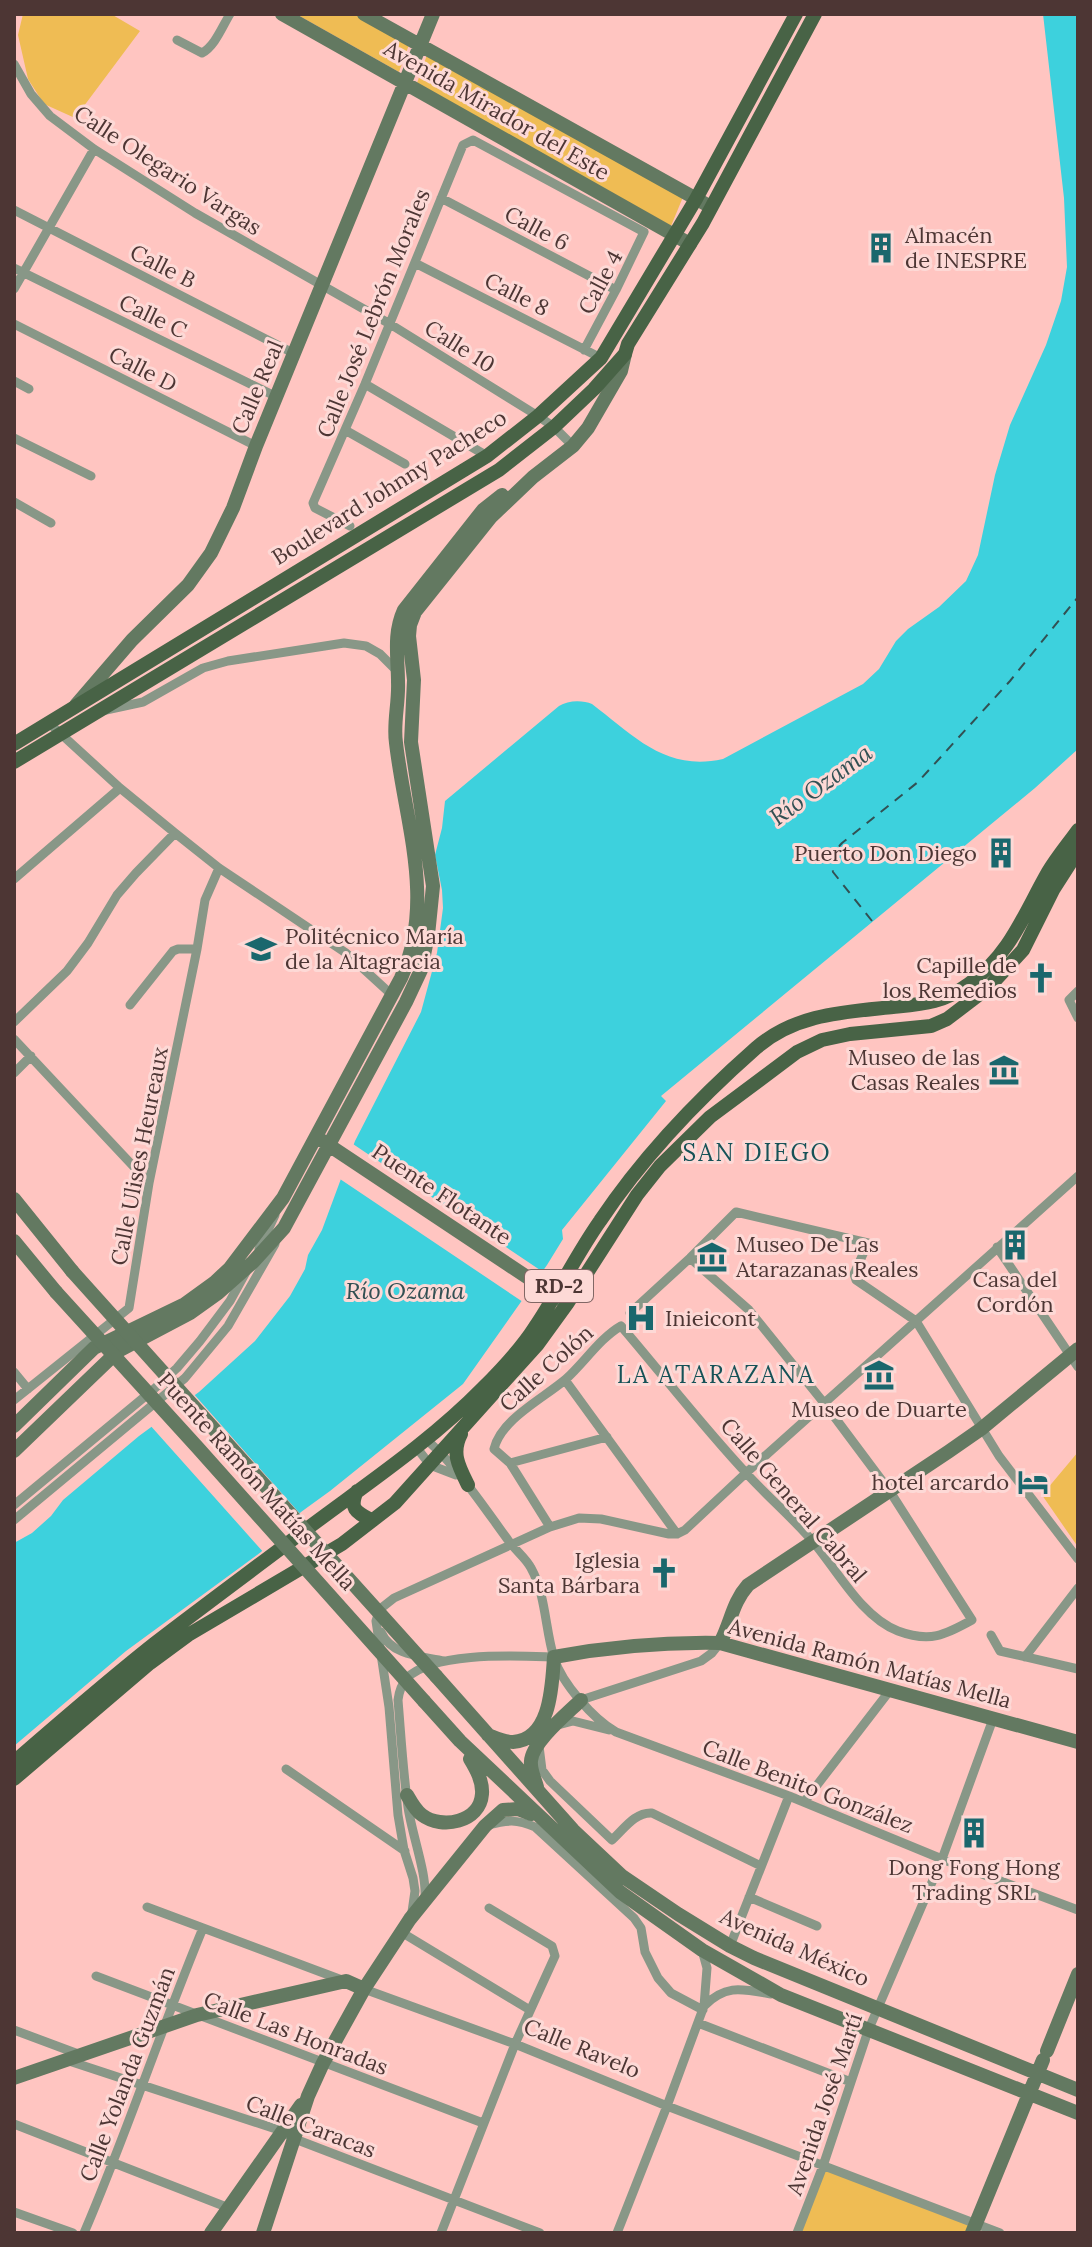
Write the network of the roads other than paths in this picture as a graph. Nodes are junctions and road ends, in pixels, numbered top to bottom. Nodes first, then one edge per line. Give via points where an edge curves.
1 (230, 14) edge
2 (282, 14) edge
3 (364, 14) edge
4 (433, 14) edge
5 (796, 14) edge
6 (815, 14) edge
7 (177, 40) dead end
8 (420, 45) junction
9 (14, 64) edge
10 (405, 82) junction
11 (473, 140) joint
12 (94, 149) junction
13 (441, 198) junction
14 (696, 199) junction
15 (711, 207) junction
16 (14, 210) edge
17 (49, 228) junction
18 (675, 236) junction
19 (690, 244) junction
20 (415, 263) junction
21 (19, 270) edge
22 (321, 286) junction
23 (14, 289) edge
24 (616, 290) junction
25 (14, 324) edge
26 (390, 324) junction
27 (584, 350) junction
28 (295, 354) junction
29 (625, 354) junction
30 (601, 358) junction
31 (14, 381) edge
32 (365, 384) junction
33 (29, 389) dead end
34 (277, 397) junction
35 (538, 416) junction
36 (554, 427) junction
37 (345, 430) junction
38 (14, 438) edge
39 (256, 446) junction
40 (573, 446) junction
41 (487, 456) junction
42 (405, 464) dead end
43 (91, 476) dead end
44 (533, 477) junction
45 (14, 502) edge
46 (51, 523) dead end
47 (350, 526) dead end
48 (398, 672) junction
49 (73, 708) junction
50 (99, 712) junction
51 (54, 729) junction
52 (14, 744) edge
53 (14, 762) edge
54 (120, 788) junction
55 (1078, 830) edge
56 (175, 833) junction
57 (1078, 851) edge
58 (219, 868) junction
59 (14, 879) edge
60 (197, 949) junction
61 (1078, 991) edge
62 (392, 995) junction
63 (130, 1005) dead end
64 (1078, 1018) edge
65 (14, 1022) edge
66 (14, 1039) edge
67 (31, 1056) junction
68 (14, 1073) edge
69 (322, 1141) junction
70 (1078, 1176) edge
71 (149, 1183) junction
72 (283, 1198) junction
73 (14, 1199) edge
74 (284, 1228) junction
75 (14, 1241) edge
76 (997, 1247) junction
77 (19, 1258) edge
78 (690, 1258) junction
79 (253, 1262) junction
80 (549, 1291) junction
81 (224, 1297) junction
82 (567, 1304) junction
83 (630, 1313) dead end
84 (916, 1321) junction
85 (618, 1327) joint
86 (1076, 1357) edge
87 (14, 1372) edge
88 (565, 1380) junction
89 (28, 1389) junction
90 (14, 1400) edge
91 (824, 1403) junction
92 (14, 1426) edge
93 (466, 1426) junction
94 (981, 1429) junction
95 (607, 1437) junction
96 (422, 1444) junction
97 (14, 1451) edge
98 (441, 1453) junction
99 (510, 1463) junction
100 (430, 1465) junction
101 (746, 1473) junction
102 (464, 1481) junction
103 (889, 1490) junction
104 (357, 1491) junction
105 (14, 1505) edge
106 (14, 1520) edge
107 (371, 1520) junction
108 (550, 1527) junction
109 (677, 1534) junction
110 (814, 1543) junction
111 (511, 1544) junction
112 (1078, 1559) edge
113 (1078, 1588) edge
114 (376, 1621) junction
115 (991, 1635) dead end
116 (720, 1643) junction
117 (554, 1657) junction
118 (1025, 1657) junction
119 (447, 1661) junction
120 (1078, 1669) edge
121 (436, 1676) joint
122 (891, 1689) junction
123 (581, 1700) junction
124 (424, 1701) joint
125 (993, 1719) junction
126 (554, 1726) junction
127 (616, 1732) junction
128 (488, 1735) junction
129 (460, 1741) junction
130 (1078, 1742) edge
131 (539, 1746) junction
132 (14, 1762) edge
133 (286, 1769) dead end
134 (14, 1779) edge
135 (538, 1792) junction
136 (407, 1795) junction
137 (789, 1796) junction
138 (804, 1802) junction
139 (539, 1817) junction
140 (485, 1826) junction
141 (404, 1850) junction
142 (419, 1858) junction
143 (942, 1859) junction
144 (761, 1866) junction
145 (749, 1897) junction
146 (425, 1900) junction
147 (147, 1907) dead end
148 (489, 1908) dead end
149 (1078, 1910) edge
150 (406, 1926) junction
151 (817, 1926) dead end
152 (203, 1928) junction
153 (730, 1946) junction
154 (702, 1950) junction
155 (1078, 1974) edge
156 (96, 1976) dead end
157 (346, 1981) junction
158 (364, 1989) junction
159 (781, 1995) junction
160 (171, 2005) junction
161 (703, 2008) junction
162 (877, 2008) junction
163 (530, 2010) junction
164 (197, 2015) junction
165 (698, 2023) junction
166 (164, 2028) junction
167 (14, 2030) edge
168 (868, 2031) junction
169 (515, 2044) junction
170 (74, 2058) junction
171 (1042, 2061) junction
172 (323, 2063) junction
173 (14, 2078) edge
174 (851, 2082) junction
175 (143, 2086) junction
176 (1078, 2090) edge
177 (1029, 2094) junction
178 (308, 2096) junction
179 (667, 2106) junction
180 (1078, 2113) edge
181 (483, 2123) junction
182 (14, 2124) edge
183 (282, 2131) junction
184 (295, 2139) junction
185 (114, 2162) junction
186 (823, 2166) junction
187 (454, 2200) junction
188 (229, 2208) junction
189 (14, 2212) edge
190 (974, 2228) edge
191 (73, 2233) edge
192 (84, 2233) edge
193 (211, 2233) edge
194 (263, 2233) edge
195 (441, 2233) edge
196 (540, 2233) edge
197 (617, 2233) edge
198 (797, 2233) edge
199 (1000, 2233) edge

1 - 7 street via 202,53
2 - 10 main road, Avenida Mirador del Este
3 - 8 main road, Avenida Mirador del Este
4 - 8 main road, Calle Real
5 - 14 main road, Boulevard Johnny Pacheco
6 - 15 main road, Boulevard Johnny Pacheco
8 - 10 main road, Calle Real
8 - 14 main road, Avenida Mirador del Este
9 - 12 street, Calle Olegario Vargas via 50,116
10 - 18 main road, Avenida Mirador del Este
10 - 22 main road, Calle Real
11 - 13 street, Calle José Lebrón Morales via 463,145
11 - 24 street, Calle 4 via 644,232
12 - 17 street
12 - 22 street, Calle Olegario Vargas
13 - 20 street, Calle José Lebrón Morales
13 - 24 street, Calle 6
14 - 15 main road, Avenida Mirador del Este
14 - 18 main road, Boulevard Johnny Pacheco
15 - 19 main road, Boulevard Johnny Pacheco
16 - 17 street, Calle B
17 - 21 street
17 - 28 street, Calle B
18 - 19 main road, Avenida Mirador del Este
18 - 30 main road, Boulevard Johnny Pacheco
19 - 29 main road, Boulevard Johnny Pacheco
20 - 26 street, Calle José Lebrón Morales
20 - 27 street, Calle 8
21 - 23 street
21 - 34 street, Calle C
22 - 26 street, Calle 10
22 - 28 main road, Calle Real
24 - 27 street, Calle 4
25 - 39 street, Calle D
26 - 32 street, Calle José Lebrón Morales
26 - 35 street, Calle 10
27 - 30 street, Calle 8
28 - 34 main road, Calle Real
29 - 36 main road, Boulevard Johnny Pacheco
29 - 40 main road via 610,392
30 - 35 main road, Boulevard Johnny Pacheco
31 - 33 street
32 - 37 street, Calle José Lebrón Morales
32 - 41 street
34 - 39 main road, Calle Real
35 - 36 street, Calle 10
35 - 41 main road, Boulevard Johnny Pacheco
36 - 40 street, Calle 10
36 - 50 main road, Boulevard Johnny Pacheco via 499,470
37 - 42 street
37 - 47 street, Calle José Lebrón Morales via 313,506
38 - 43 street
39 - 49 main road, Calle Real via 211,553 188,585
40 - 44 main road
41 - 49 main road, Boulevard Johnny Pacheco
44 - 48 main road via 483,510 404,610 397,625
44 - 69 main road via 491,517 410,625 411,742 433,886 428,935 421,970 406,1002
45 - 46 street
48 - 50 street, Boulevard Johnny Pacheco via 366,646 344,643 203,668 143,702
48 - 62 main road via 396,741 416,861 418,915 407,964
49 - 51 main road, Boulevard Johnny Pacheco
50 - 51 main road, Boulevard Johnny Pacheco
51 - 52 main road, Boulevard Johnny Pacheco
51 - 53 main road, Boulevard Johnny Pacheco
51 - 54 street
54 - 56 street
54 - 59 street
55 - 80 main road, RD-2 via 1051,867 1007,948 969,984 921,1005 799,1021 758,1046 640,1164
56 - 58 street
56 - 65 street via 117,895 67,971
57 - 82 main road, RD-2 via 1023,950 947,1019 931,1026 822,1040 785,1060 710,1117 637,1195
58 - 60 street, Calle Ulises Heureaux via 205,900
58 - 62 street via 346,953
60 - 63 street via 173,951
60 - 71 street, Calle Ulises Heureaux
61 - 64 street via 1069,1000
62 - 69 main road
66 - 67 street
67 - 68 street
67 - 71 street
69 - 72 main road
69 - 74 main road
69 - 80 main road, Puente Flotante
70 - 76 street
71 - 89 street, Calle Ulises Heureaux via 129,1308
72 - 79 street
72 - 92 main road via 214,1283 185,1304 94,1348
73 - 121 main road, Puente Ramón Matías Mella, bridge via 72,1271
74 - 79 main road
74 - 106 street via 228,1326 185,1378
75 - 77 main road, Puente Ramón Matías Mella
76 - 84 street
76 - 86 street
77 - 124 main road, Puente Ramón Matías Mella, bridge via 56,1292
78 - 83 street
78 - 84 street via 736,1212 868,1243 856,1280
78 - 91 street via 749,1310
79 - 81 main road
80 - 82 main road, Puente Flotante
80 - 96 main road, RD-2 via 532,1331 508,1361
81 - 97 main road via 118,1351
81 - 105 street via 200,1341 166,1379
82 - 93 main road, RD-2
84 - 91 street
84 - 94 street
85 - 88 street, Calle Colón
85 - 101 street, Calle General Cabral
86 - 94 main road
87 - 89 street
88 - 95 street
88 - 99 street, Calle Colón via 519,1414 499,1437 494,1449
89 - 90 street, Calle Ulises Heureaux
91 - 101 street
91 - 103 street
93 - 98 main road, RD-2
93 - 102 main road via 458,1438 456,1460
94 - 103 main road
94 - 112 street
95 - 99 street
95 - 109 street
96 - 98 street, Calle Benito González
96 - 100 street
96 - 104 main road, RD-2
98 - 100 main road, RD-2
98 - 102 street, Calle Benito González
99 - 108 street
100 - 102 street
100 - 107 main road, RD-2
101 - 109 street
101 - 110 street, Calle General Cabral
102 - 111 street, Calle Benito González
103 - 110 main road
103 - 110 street, Calle General Cabral via 972,1620 936,1638 897,1631 855,1597
104 - 107 main road via 353,1506
104 - 132 main road, RD-2 via 152,1646
107 - 134 main road, RD-2 via 302,1570 188,1635
108 - 109 street via 579,1518 601,1519
108 - 111 street
110 - 116 main road via 748,1585 737,1597
111 - 114 street via 394,1598 380,1609
111 - 117 street, Calle Benito González via 531,1567
113 - 118 street
114 - 119 street via 385,1641 404,1653
114 - 141 street
115 - 118 street via 1000,1651
116 - 117 main road, Avenida Ramón Matías Mella
116 - 122 main road, Avenida Ramón Matías Mella
116 - 123 street via 701,1661
117 - 119 street
117 - 123 street, Calle Benito González
117 - 128 main road via 551,1693 538,1728 515,1742
118 - 120 street
119 - 136 street via 417,1671 400,1689
121 - 128 main road, Avenida México
122 - 125 main road, Avenida Ramón Matías Mella
122 - 138 street
123 - 126 main road
123 - 127 street, Calle Benito González
124 - 129 main road, Avenida México
125 - 130 main road, Avenida Ramón Matías Mella
125 - 143 street, Avenida José Martí
126 - 127 street via 573,1721
126 - 131 main road
127 - 137 street, Calle Benito González
128 - 135 main road, Avenida México
129 - 136 main road via 479,1773 483,1792 475,1811 458,1822 435,1822 421,1815
129 - 139 main road, Avenida México
131 - 135 main road via 531,1756
131 - 144 street via 542,1770 550,1781 612,1840 636,1816 652,1813
133 - 141 street
135 - 153 main road, Avenida México via 622,1876
136 - 142 street
137 - 138 street, Calle Benito González
137 - 144 street
138 - 143 street, Calle Benito González
139 - 140 main road via 503,1810
139 - 154 main road, Avenida México via 620,1892
140 - 146 main road
140 - 161 street via 519,1820 535,1827 634,1918 645,1952 671,1993
141 - 142 street
141 - 150 street via 415,1891
142 - 146 street
143 - 149 street, Calle Benito González
143 - 162 street, Avenida José Martí
144 - 145 street
145 - 151 street
145 - 153 street
146 - 150 main road
147 - 152 street, Calle Ravelo
148 - 163 street via 555,1951
150 - 158 main road
150 - 163 street
152 - 157 street, Calle Ravelo
152 - 160 street, Calle Yolanda Guzmán
153 - 162 main road, Avenida México
154 - 159 main road, Avenida México
154 - 161 street via 707,1968
155 - 171 main road
156 - 160 street, Calle Las Honradas
157 - 158 main road, Calle Ravelo
157 - 164 main road
158 - 169 street, Calle Ravelo
158 - 172 main road
159 - 161 street via 725,1991
159 - 168 main road, Avenida México
160 - 164 street, Calle Las Honradas
160 - 166 street, Calle Yolanda Guzmán
161 - 165 street
162 - 168 street, Avenida José Martí
162 - 171 main road, Avenida México
163 - 169 street
164 - 166 main road
164 - 172 street, Calle Las Honradas
165 - 174 street
165 - 179 street
166 - 170 main road
166 - 175 street, Calle Yolanda Guzmán
167 - 170 street, Calle Caracas
168 - 174 street, Avenida José Martí
168 - 177 main road, Avenida México
169 - 179 street, Calle Ravelo
169 - 181 street
170 - 173 main road
170 - 175 street, Calle Caracas
171 - 176 main road, Avenida México
171 - 177 main road
172 - 178 main road
172 - 181 street, Calle Las Honradas
174 - 186 street, Avenida José Martí
175 - 183 street, Calle Caracas
175 - 185 street, Calle Yolanda Guzmán
177 - 180 main road, Avenida México
177 - 190 main road
178 - 183 main road
178 - 184 main road
179 - 186 street, Calle Ravelo
179 - 197 street
181 - 187 street
182 - 185 street
183 - 184 street, Calle Caracas
183 - 188 main road
184 - 187 street, Calle Caracas
184 - 194 main road
185 - 188 street
185 - 192 street, Calle Yolanda Guzmán
186 - 190 street, Calle Ravelo
186 - 198 street, Avenida José Martí
187 - 195 street
187 - 196 street, Calle Caracas
188 - 193 main road
189 - 191 street
190 - 199 street, Calle Ravelo

